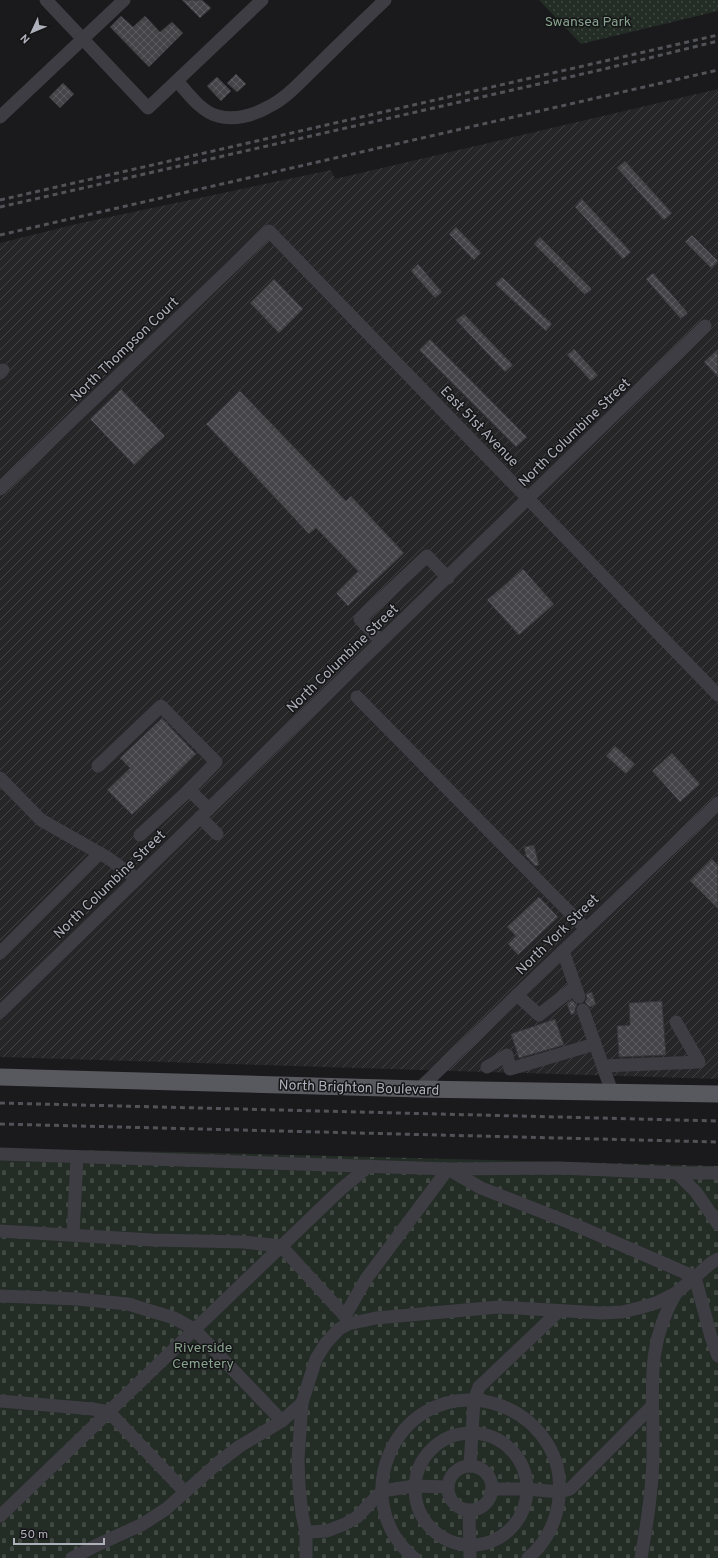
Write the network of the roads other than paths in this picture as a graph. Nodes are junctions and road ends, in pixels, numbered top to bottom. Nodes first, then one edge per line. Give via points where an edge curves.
1 (46, 0) edge
2 (124, 0) edge
3 (262, 0) edge
4 (385, 0) edge
5 (83, 39) junction
6 (177, 81) junction
7 (0, 117) edge
8 (269, 231) joint
9 (705, 326) dead end
10 (3, 481) edge
11 (529, 499) junction
12 (448, 578) junction
13 (381, 641) junction
14 (718, 695) edge
15 (357, 697) dead end
16 (98, 766) dead end
17 (0, 778) edge
18 (189, 790) junction
19 (718, 803) edge
20 (204, 813) junction
21 (217, 834) dead end
22 (140, 836) dead end
23 (100, 853) junction
24 (136, 879) junction
25 (586, 929) junction
26 (563, 951) junction
27 (0, 953) edge
28 (517, 995) junction
29 (583, 1010) dead end
30 (0, 1012) edge
31 (676, 1022) dead end
32 (595, 1044) junction
33 (603, 1066) junction
34 (487, 1067) dead end
35 (0, 1077) edge
36 (419, 1090) junction
37 (612, 1092) junction
38 (718, 1094) edge
39 (0, 1154) edge
40 (77, 1156) junction
41 (369, 1166) junction
42 (448, 1169) junction
43 (677, 1173) junction
44 (715, 1173) edge
45 (696, 1192) junction
46 (718, 1224) edge
47 (0, 1231) edge
48 (73, 1235) junction
49 (281, 1246) junction
50 (716, 1258) edge
51 (695, 1277) junction
52 (676, 1293) junction
53 (0, 1296) edge
54 (558, 1311) junction
55 (346, 1320) junction
56 (194, 1328) junction
57 (718, 1356) edge
58 (474, 1400) junction
59 (0, 1401) edge
60 (302, 1403) junction
61 (651, 1407) junction
62 (109, 1412) junction
63 (282, 1421) junction
64 (472, 1433) junction
65 (470, 1466) junction
66 (415, 1486) junction
67 (448, 1487) junction
68 (492, 1489) junction
69 (527, 1490) junction
70 (382, 1491) junction
71 (185, 1492) junction
72 (560, 1492) junction
73 (468, 1510) junction
74 (0, 1516) edge
75 (306, 1532) junction
76 (470, 1552) edge
77 (72, 1558) edge
78 (306, 1558) edge
79 (414, 1558) edge
80 (528, 1558) edge
81 (641, 1558) edge

1 - 5 street
2 - 5 street
3 - 6 street
4 - 6 street via 291,90 270,107 259,112 247,116 218,116 207,111
5 - 6 street via 148,108
5 - 7 street
8 - 10 street, North Thompson Court
8 - 11 street, East 51st Avenue
9 - 11 street, North Columbine Street
11 - 12 street, North Columbine Street
11 - 14 street, East 51st Avenue
12 - 13 street, North Columbine Street
12 - 13 street via 427,556 360,619
13 - 20 street, North Columbine Street
15 - 25 street
16 - 18 street via 162,706 216,762
17 - 23 street via 41,820
18 - 20 street
18 - 22 street
19 - 25 street, North York Street
20 - 21 street
20 - 24 street, North Columbine Street
23 - 24 street
23 - 27 street
24 - 30 street, North Columbine Street
25 - 26 street, North York Street
26 - 28 street, North York Street
26 - 28 street via 577,992 539,1015
28 - 36 street, North York Street
29 - 32 street
31 - 33 street via 699,1062
32 - 33 street
32 - 34 street via 510,1070 507,1055
33 - 37 street
35 - 36 main road, North Brighton Boulevard
36 - 37 main road, North Brighton Boulevard
37 - 38 main road, North Brighton Boulevard
39 - 40 street
40 - 41 street
40 - 48 street
41 - 42 street
41 - 49 street
42 - 43 street via 560,1168
42 - 51 street via 481,1188 573,1224
42 - 55 street via 366,1279
43 - 44 street
43 - 45 street
44 - 45 street via 704,1178
45 - 46 street
47 - 48 street
48 - 49 street
49 - 55 street
49 - 56 street
50 - 51 street
51 - 52 street
51 - 57 street
52 - 54 street via 650,1305 622,1312
52 - 61 street via 666,1311 655,1348
53 - 56 street via 128,1304 174,1318
54 - 55 street via 499,1307
54 - 58 street via 478,1387
55 - 60 street via 316,1359
56 - 62 street
56 - 63 street
58 - 64 street
58 - 70 street via 445,1404 432,1409 408,1426 391,1449 382,1477
58 - 72 street via 508,1408 536,1428 547,1442 554,1458
59 - 62 street
60 - 63 street
60 - 75 street via 298,1459 302,1514
61 - 72 street via 570,1489
61 - 81 street via 653,1452
62 - 71 street
62 - 74 street
63 - 71 street via 240,1446
64 - 65 street
64 - 66 street via 447,1439 433,1448 422,1462
64 - 69 street via 493,1438 511,1450 524,1471
65 - 67 street via 463,1467 453,1474
65 - 68 street via 483,1470 488,1475
66 - 67 street
66 - 70 street
66 - 76 street via 417,1504 430,1527
67 - 73 street via 451,1500 462,1509
68 - 69 street
68 - 73 street via 491,1496 482,1507
69 - 72 street
69 - 76 street via 521,1516 510,1530
70 - 75 street via 357,1517 345,1524 327,1530
70 - 79 street via 392,1531
71 - 77 street via 143,1524
72 - 80 street via 553,1526 544,1541
73 - 76 street
75 - 78 street

